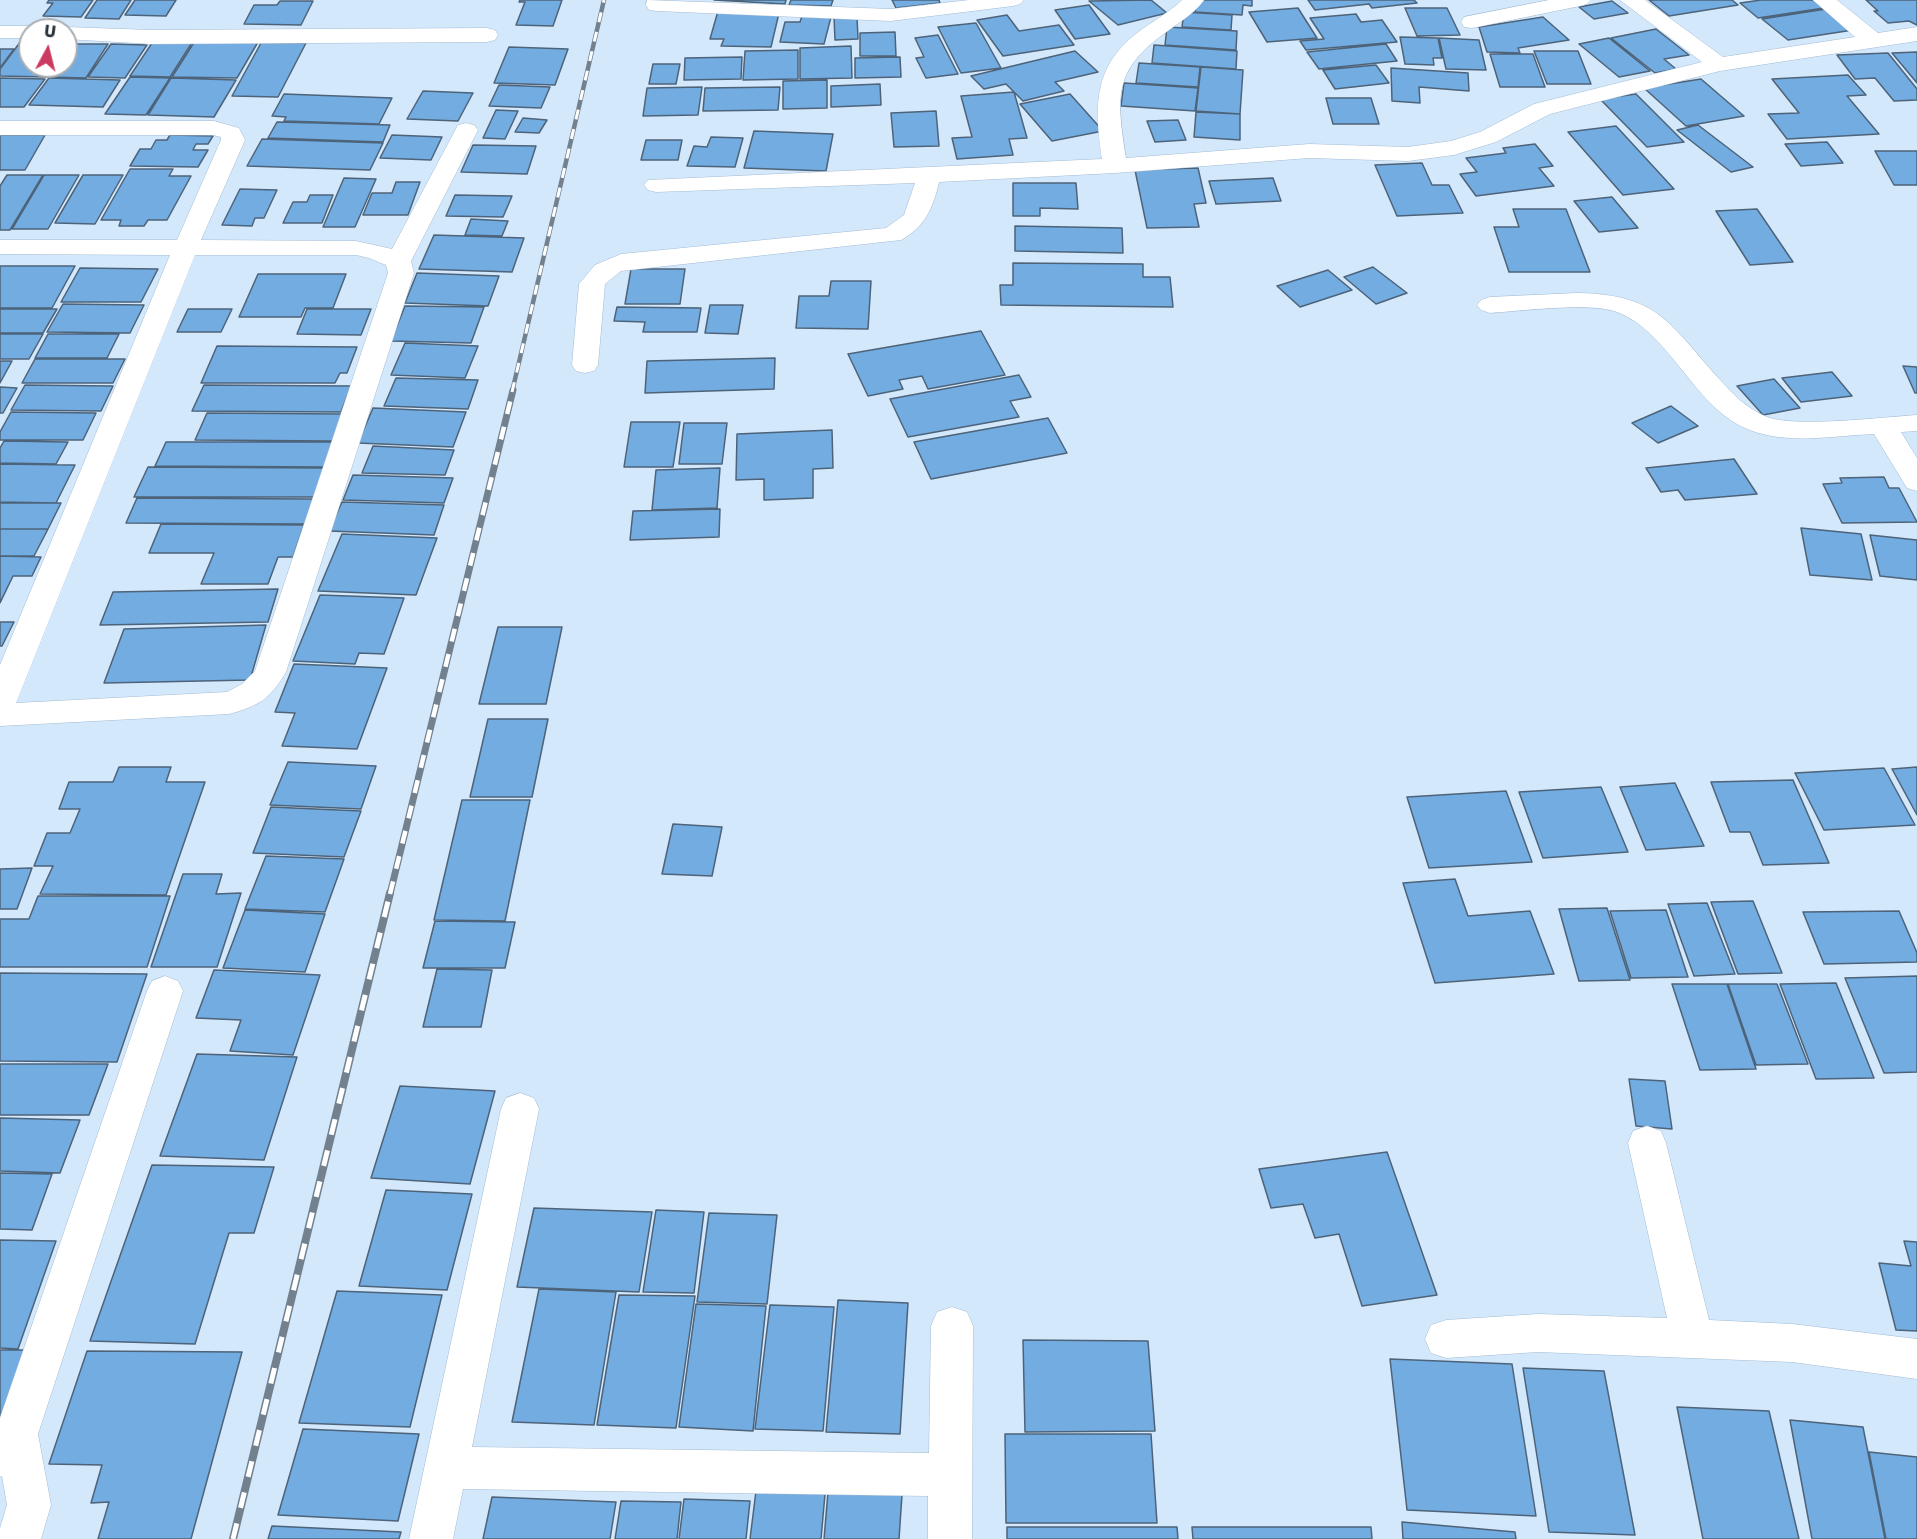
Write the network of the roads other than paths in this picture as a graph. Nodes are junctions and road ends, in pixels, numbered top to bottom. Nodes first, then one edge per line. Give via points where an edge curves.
1 (658, 0) edge
2 (1013, 0) edge
3 (1193, 0) edge
4 (1581, 0) edge
5 (1631, 0) edge
6 (1824, 0) edge
7 (1472, 22) dead end
8 (0, 32) edge
9 (18, 32) edge
10 (78, 34) edge
11 (1917, 34) edge
12 (487, 35) dead end
13 (1871, 39) junction
14 (1719, 64) junction
15 (0, 128) edge
16 (466, 130) dead end
17 (1115, 166) junction
18 (929, 175) junction
19 (656, 184) dead end
20 (0, 247) edge
21 (186, 247) junction
22 (398, 261) junction
23 (1490, 305) dead end
24 (585, 364) dead end
25 (1917, 423) edge
26 (1883, 424) junction
27 (1917, 482) edge
28 (0, 703) edge
29 (0, 715) edge
30 (165, 991) dead end
31 (520, 1108) dead end
32 (1647, 1143) dead end
33 (952, 1326) dead end
34 (1692, 1338) junction
35 (1446, 1339) dead end
36 (1917, 1359) edge
37 (8, 1445) edge
38 (445, 1468) junction
39 (950, 1475) junction
40 (19, 1539) edge
41 (431, 1539) edge
42 (950, 1539) edge

1 - 2 street via 657,5 891,15
3 - 17 street via 1129,51 1115,72 1108,109
4 - 7 street
5 - 14 street
6 - 13 street
8 - 9 street
10 - 12 street via 151,37
11 - 13 street
13 - 14 street
14 - 17 street via 1542,109 1488,137 1454,148 1408,154 1310,151
15 - 21 street via 214,128 231,133 233,140
16 - 22 street
17 - 18 street
18 - 19 street
18 - 24 street via 915,221 892,235 621,262 607,267 592,284
20 - 21 street
21 - 22 street via 356,248
21 - 28 street
22 - 29 street via 401,273 388,316 262,687 229,704
23 - 26 street via 1601,301 1623,305 1657,326 1730,406 1759,424 1794,429
25 - 26 street
26 - 27 street
30 - 37 street
31 - 38 street
32 - 34 street
33 - 39 street
34 - 35 street via 1538,1333
34 - 36 street via 1792,1343
37 - 40 street via 29,1505
38 - 39 street
38 - 41 street
39 - 42 street

